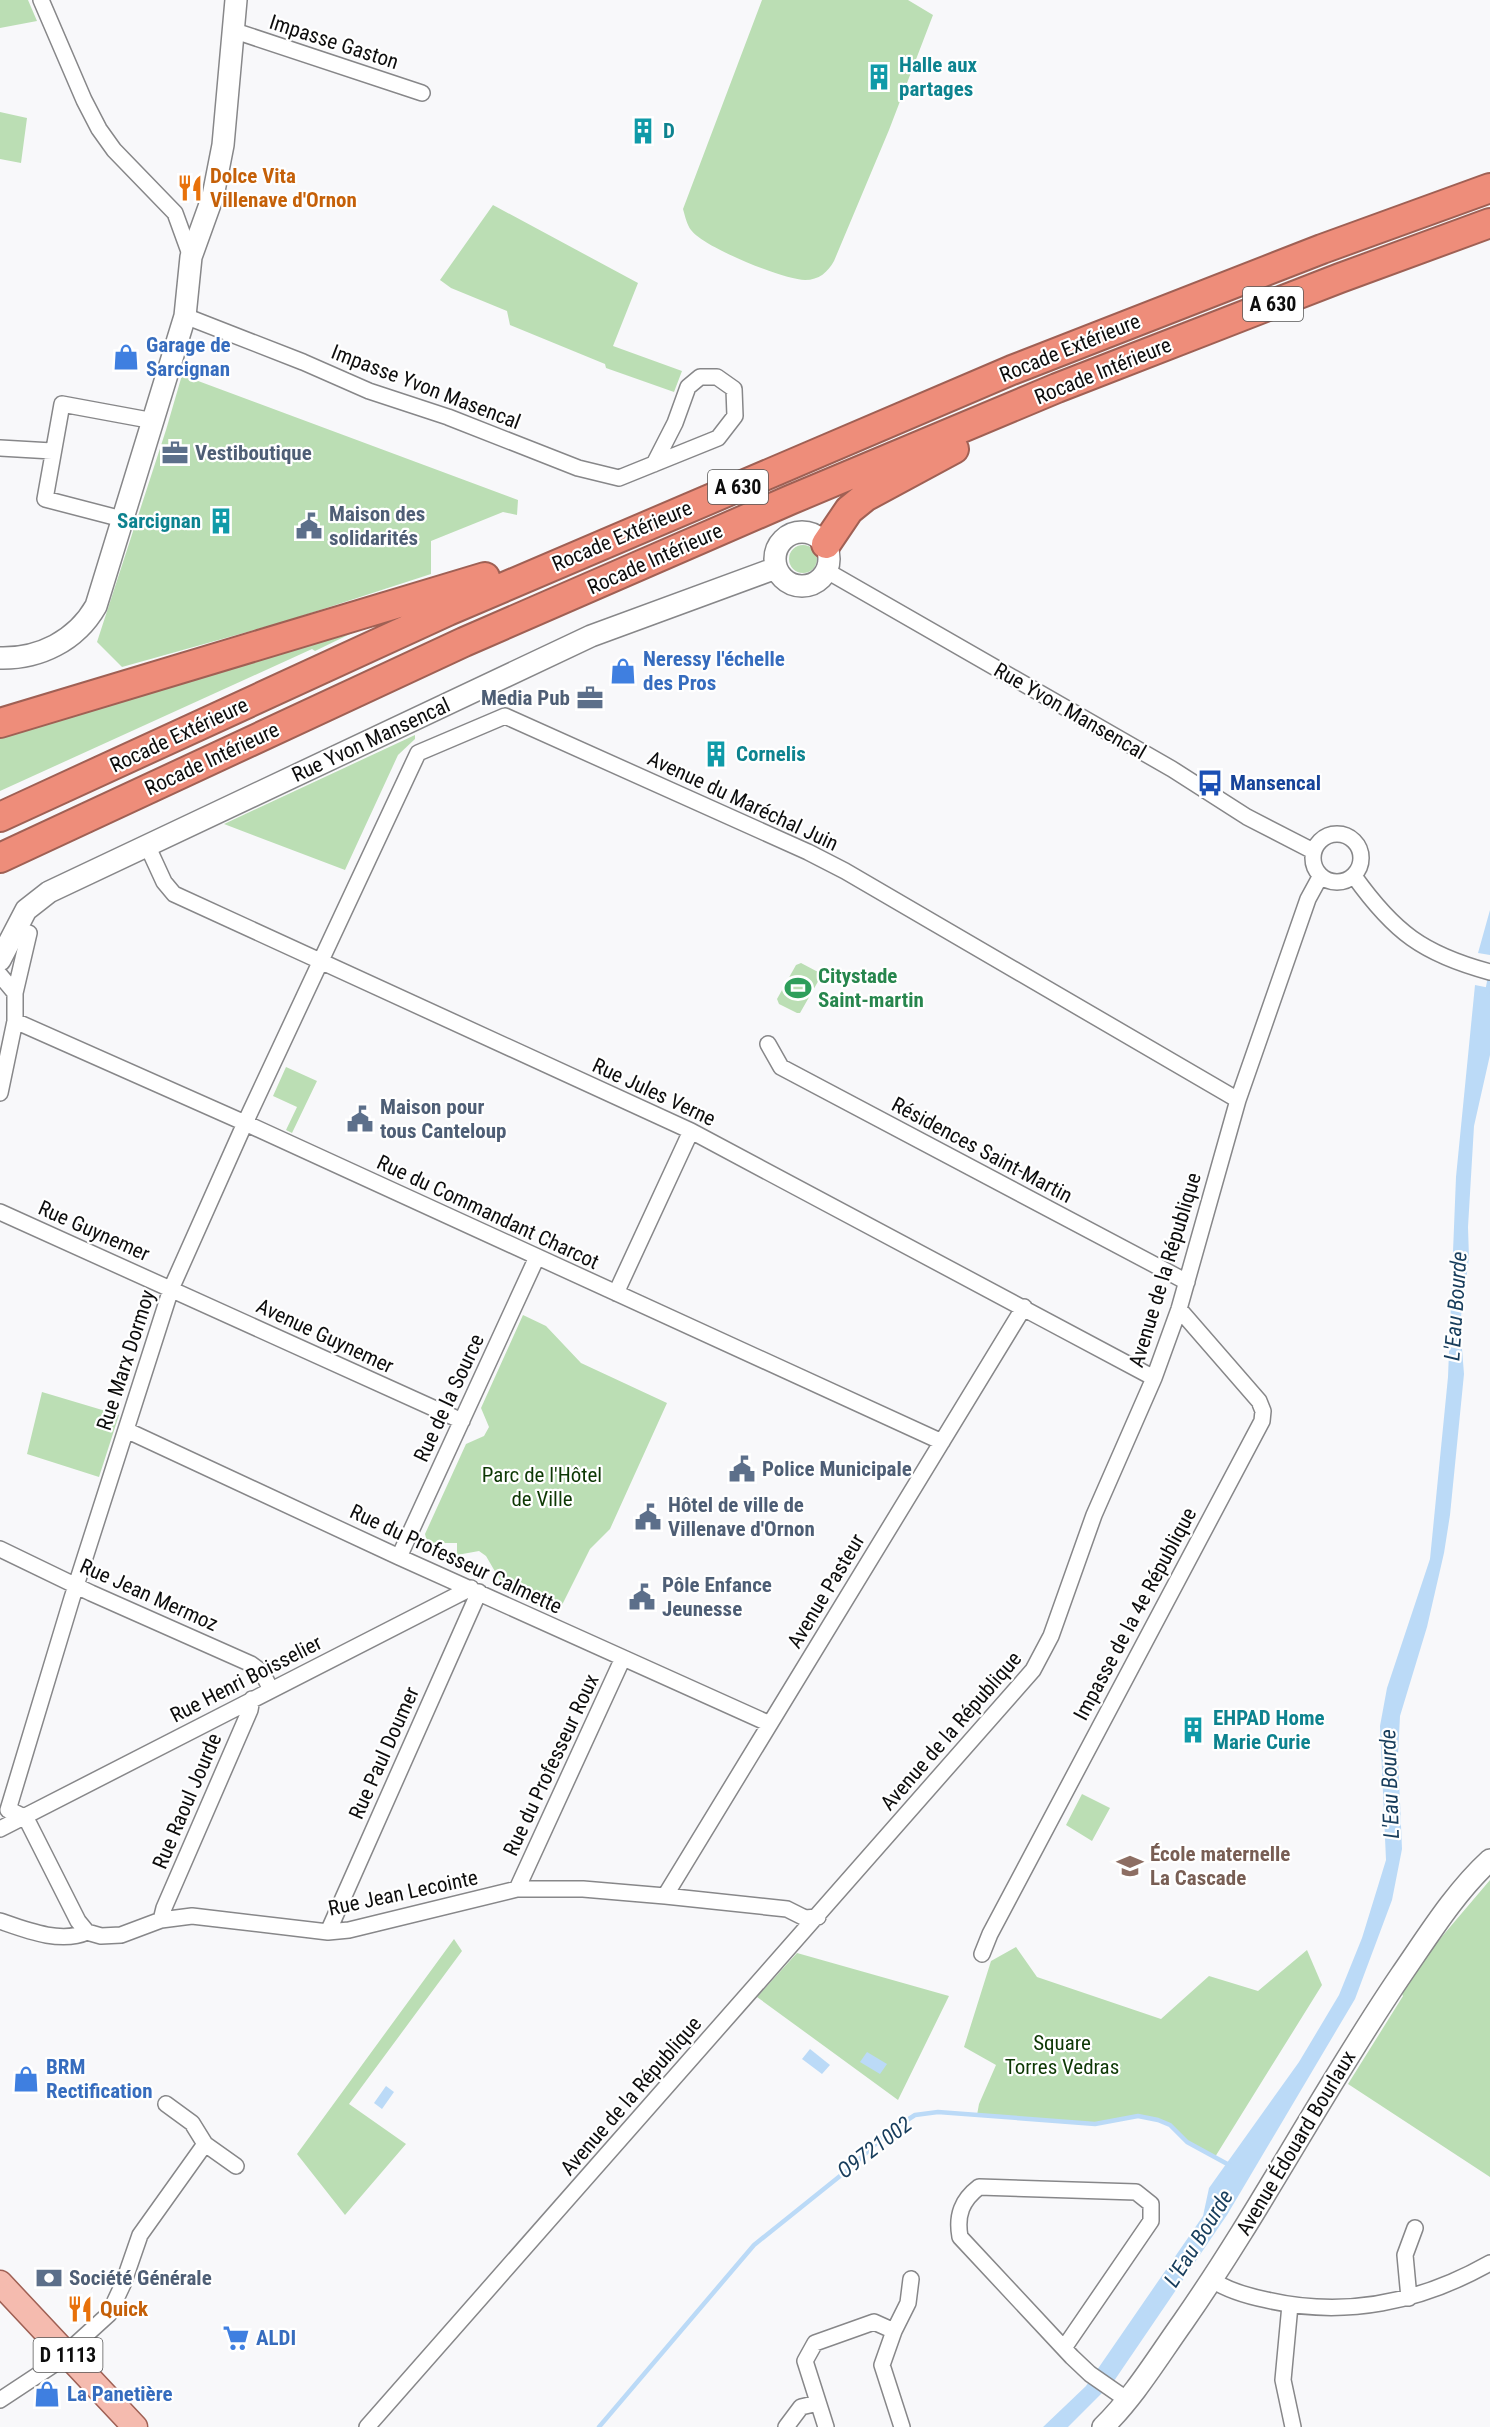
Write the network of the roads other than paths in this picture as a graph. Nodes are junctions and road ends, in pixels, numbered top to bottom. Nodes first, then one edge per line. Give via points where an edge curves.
1 (41, 0) edge
2 (236, 0) edge
3 (232, 30) junction
4 (422, 93) dead end
5 (1490, 188) edge
6 (1490, 223) edge
7 (191, 257) junction
8 (185, 316) junction
9 (1057, 388) junction
10 (154, 421) junction
11 (0, 448) edge
12 (52, 451) junction
13 (654, 464) junction
14 (733, 489) junction
15 (122, 519) junction
16 (826, 558) junction
17 (776, 568) junction
18 (102, 584) junction
19 (0, 645) edge
20 (0, 658) edge
21 (0, 723) edge
22 (0, 818) edge
23 (147, 845) junction
24 (1313, 851) junction
25 (0, 858) edge
26 (1354, 876) junction
27 (1320, 877) junction
28 (29, 933) dead end
29 (0, 960) edge
30 (321, 962) junction
31 (1490, 972) edge
32 (0, 975) edge
33 (15, 993) junction
34 (15, 1022) junction
35 (768, 1044) dead end
36 (0, 1093) edge
37 (1238, 1100) junction
38 (245, 1124) junction
39 (691, 1131) junction
40 (0, 1212) edge
41 (537, 1257) junction
42 (1187, 1282) junction
43 (171, 1288) junction
44 (616, 1293) junction
45 (1024, 1307) junction
46 (1179, 1309) junction
47 (1154, 1378) junction
48 (462, 1421) junction
49 (126, 1430) junction
50 (942, 1443) junction
51 (0, 1549) edge
52 (399, 1557) junction
53 (76, 1585) junction
54 (475, 1590) junction
55 (623, 1658) junction
56 (271, 1690) junction
57 (252, 1700) junction
58 (770, 1724) junction
59 (4, 1809) edge
60 (24, 1817) junction
61 (0, 1829) edge
62 (1490, 1860) edge
63 (517, 1889) junction
64 (665, 1896) junction
65 (818, 1917) junction
66 (161, 1920) junction
67 (0, 1921) edge
68 (87, 1932) junction
69 (328, 1932) junction
70 (982, 1954) dead end
71 (166, 2104) dead end
72 (205, 2144) junction
73 (236, 2166) dead end
74 (1415, 2228) dead end
75 (1490, 2263) edge
76 (911, 2279) dead end
77 (1212, 2280) junction
78 (0, 2283) edge
79 (1409, 2298) junction
80 (1290, 2305) junction
81 (894, 2331) junction
82 (1065, 2348) junction
83 (66, 2353) junction
84 (1118, 2394) junction
85 (0, 2400) edge
86 (818, 2403) junction
87 (135, 2427) edge
88 (367, 2427) edge
89 (786, 2427) edge
90 (826, 2427) edge
91 (902, 2427) edge
92 (1103, 2427) edge
93 (1293, 2427) edge

1 - 7 street via 99,129 175,213
2 - 3 street
3 - 4 street, Impasse Gaston
3 - 7 street via 219,171
5 - 14 highway, Rocade Extérieure / A 630 via 1012,370
6 - 9 highway, Rocade Intérieure / A 630
7 - 8 street
8 - 10 street
8 - 13 street, Impasse Yvon Masencal via 369,391 578,468 619,478
9 - 16 highway via 981,436 866,496 849,510
9 - 25 highway, Rocade Intérieure / A 630 via 464,642
10 - 12 street via 62,404
10 - 15 street
11 - 12 street
12 - 15 street via 45,499
13 - 13 street, Impasse Yvon Masencal via 718,438 735,416 734,389 717,377 700,377 688,387
14 - 21 highway via 595,533 474,581
14 - 22 highway, Rocade Extérieure / A 630 via 448,611
15 - 18 street
16 - 17 street via 821,579 805,586 788,582
16 - 17 street via 820,537 803,531 786,536 776,551
16 - 24 street, Rue Yvon Mansencal via 1247,818
17 - 23 street, Rue Yvon Mansencal via 591,636
18 - 19 street via 79,612 54,631 27,642
18 - 20 street via 96,606 75,633 32,656
23 - 29 street, Rue Yvon Mansencal via 50,892 26,910
23 - 30 street, Rue Jules Verne via 174,894
24 - 26 street via 1323,838 1346,835 1361,853
24 - 27 street via 1313,865
26 - 27 street via 1341,883
26 - 31 street via 1394,926 1415,942
27 - 37 street, Avenue de la République via 1308,899
28 - 33 street
30 - 37 street, Avenue du Maréchal Juin via 418,753 505,716 845,871
30 - 38 street, Rue Marx Dormoy
30 - 39 street, Rue Jules Verne
32 - 33 street
33 - 34 street
34 - 36 street
34 - 38 street, Rue du Commandant Charcot
35 - 42 street, Résidences Saint-Martin via 781,1067
37 - 42 street, Avenue de la République
38 - 41 street, Rue du Commandant Charcot
38 - 43 street, Rue Marx Dormoy
39 - 44 street
39 - 45 street, Rue Jules Verne
40 - 43 street, Rue Guynemer
41 - 44 street, Rue du Commandant Charcot
41 - 48 street, Rue de la Source
42 - 46 street, Avenue de la République
43 - 48 street, Avenue Guynemer
43 - 49 street, Rue Marx Dormoy
44 - 50 street, Rue du Commandant Charcot
45 - 47 street, Rue Jules Verne
45 - 50 street, Avenue Pasteur
46 - 47 street, Avenue de la République
46 - 70 street, Impasse de la 4e République via 1259,1401 1262,1421
47 - 65 street, Avenue de la République via 1034,1670
48 - 52 street, Rue de la Source
49 - 52 street, Rue du Professeur Calmette
49 - 53 street, Rue Marx Dormoy
50 - 58 street, Avenue Pasteur
51 - 53 street, Rue Jean Mermoz
52 - 54 street, Rue du Professeur Calmette
53 - 56 street, Rue Jean Mermoz via 250,1664 262,1672
53 - 59 street, Rue Marx Dormoy via 15,1787
54 - 55 street, Rue du Professeur Calmette
54 - 56 street, Rue Henri Boisselier
54 - 69 street, Rue Paul Doumer
55 - 58 street, Rue du Professeur Calmette
55 - 63 street, Rue du Professeur Roux
56 - 57 street, Rue Henri Boisselier
57 - 60 street, Rue Henri Boisselier
57 - 66 street, Rue Raoul Jourde
58 - 64 street, Avenue Pasteur
59 - 60 street
60 - 61 street, Rue Henri Boisselier
60 - 68 street
62 - 77 street, Avenue Édouard Bourlaux via 1469,1882 1372,2018
63 - 64 street, Rue Jean Lecointe via 583,1889
63 - 69 street, Rue Jean Lecointe
64 - 65 street, Rue Jean Lecointe via 787,1909 805,1918
65 - 88 street, Avenue de la République
66 - 68 street, Rue Jean Lecointe via 121,1935
66 - 69 street, Rue Jean Lecointe via 192,1916
67 - 68 street, Rue Jean Lecointe via 63,1936
71 - 72 street via 192,2123
72 - 73 street
72 - 83 street via 140,2235 109,2314
74 - 79 street via 1405,2255
75 - 79 street via 1464,2278
76 - 81 street via 908,2303
77 - 80 street via 1228,2290
77 - 84 street, Avenue Édouard Bourlaux
78 - 83 main road, D 1113
79 - 80 street via 1351,2308
80 - 93 street via 1283,2379
81 - 86 street via 874,2322 815,2343 805,2361
81 - 91 street via 882,2365
82 - 82 street via 1151,2221 1151,2204 1136,2192 979,2187 965,2198 958,2227 960,2237
82 - 84 street via 1090,2374
83 - 85 street
83 - 87 main road, D 1113
84 - 92 street, Avenue Édouard Bourlaux
86 - 89 street via 801,2408
86 - 90 street

